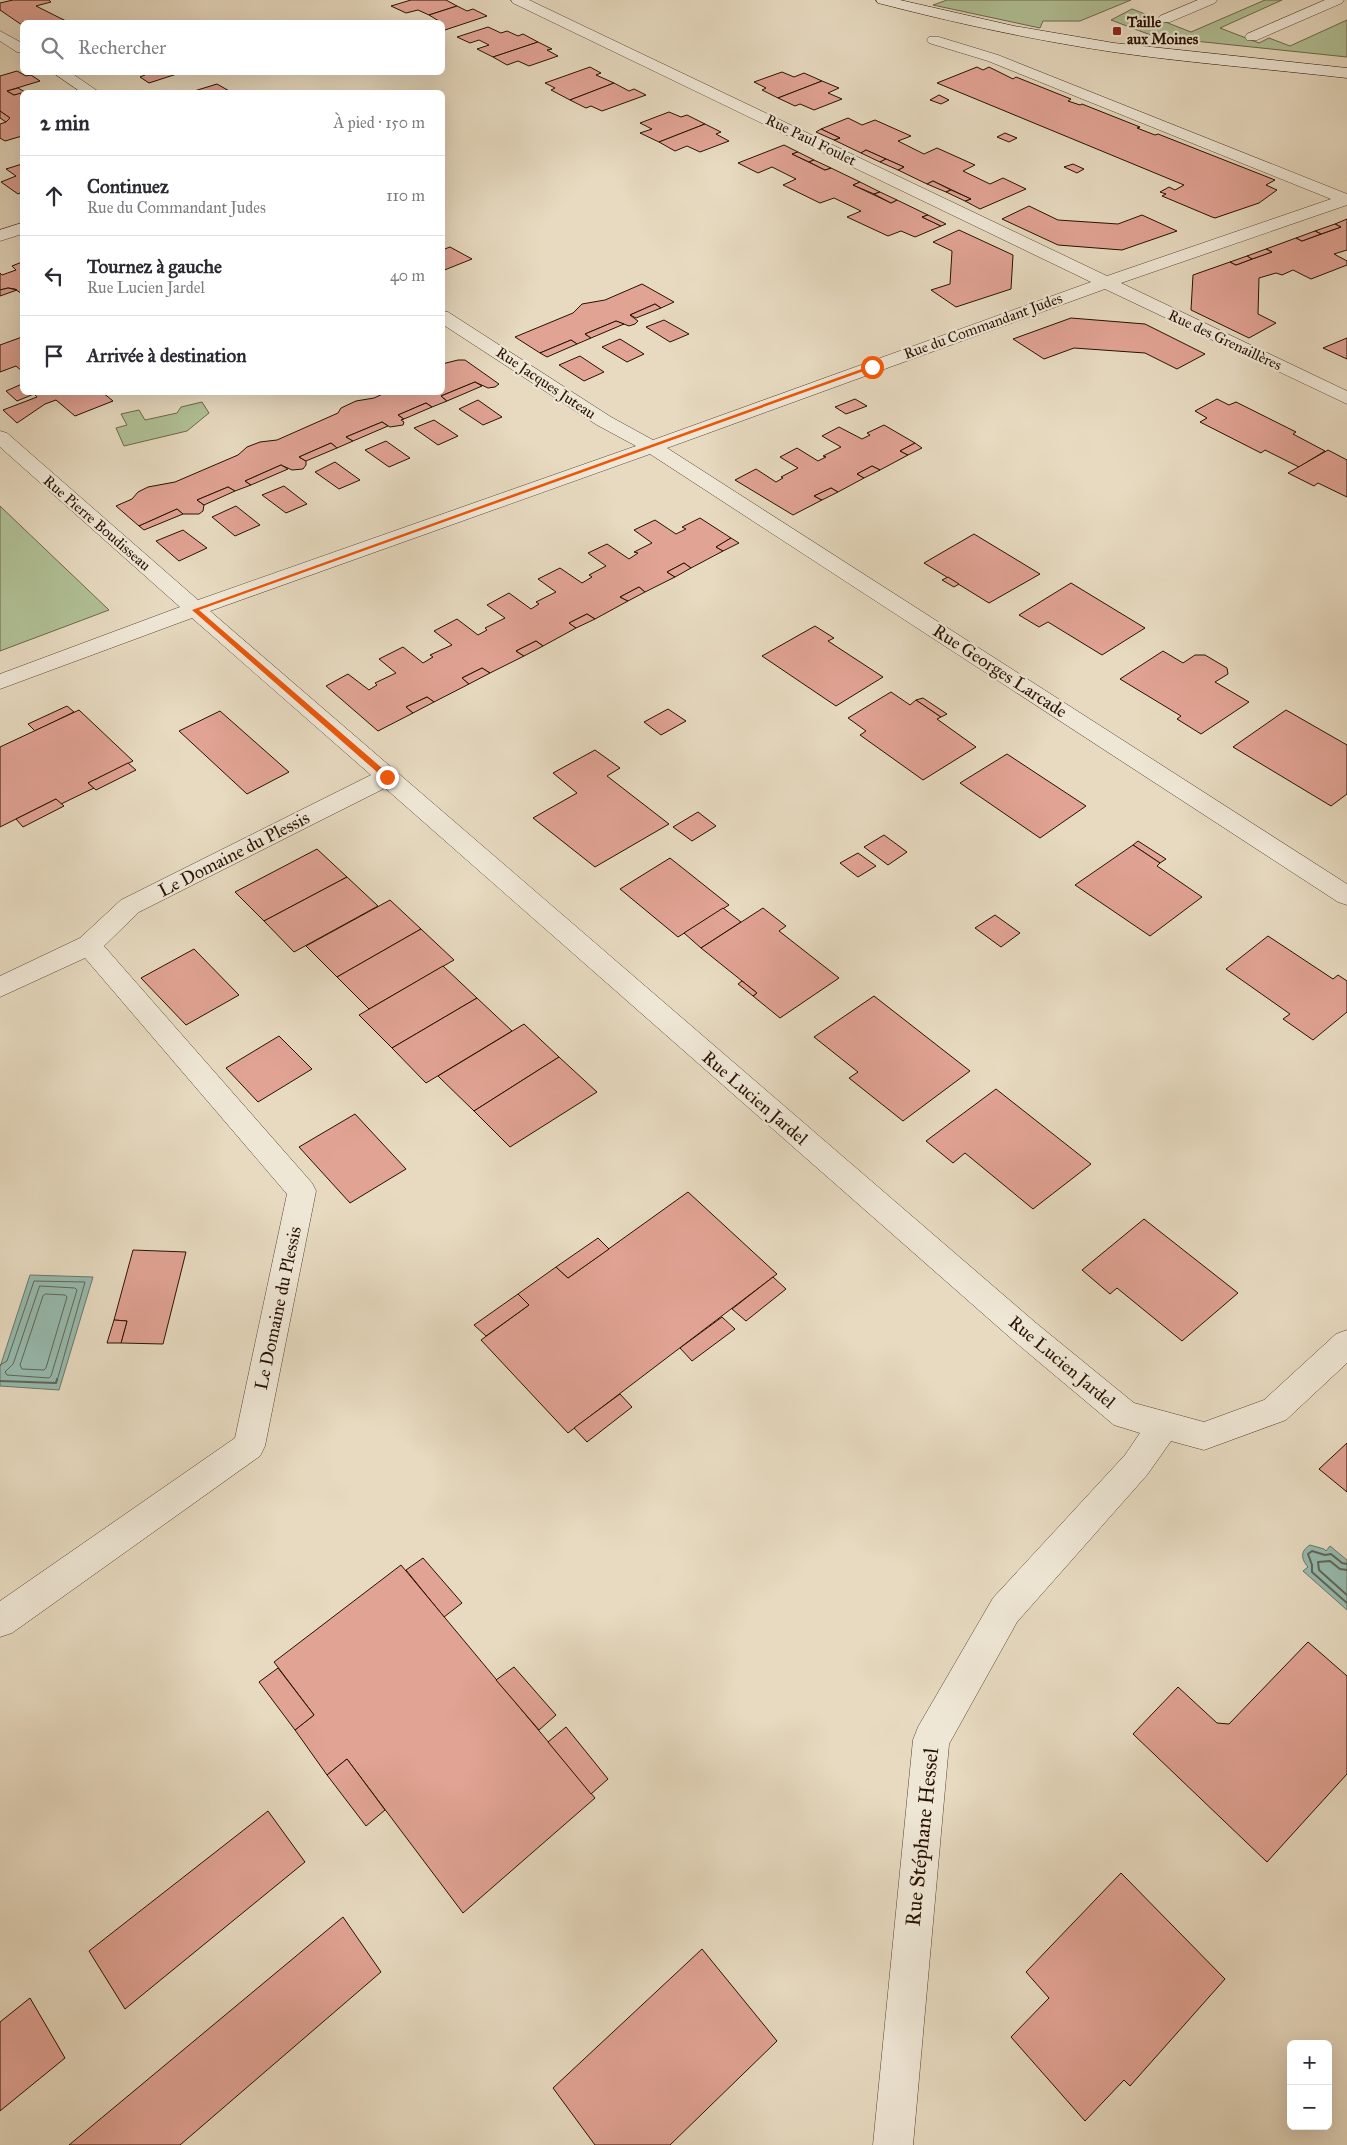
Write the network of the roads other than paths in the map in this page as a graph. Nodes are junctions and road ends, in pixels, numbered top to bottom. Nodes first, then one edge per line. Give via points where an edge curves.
1 (518, 0) edge
2 (883, 0) edge
3 (1210, 0) edge
4 (1337, 0) edge
5 (1165, 19) dead end
6 (0, 35) edge
7 (1252, 37) dead end
8 (934, 40) dead end
9 (20, 48) edge
10 (1347, 73) edge
11 (64, 75) edge
12 (88, 90) edge
13 (1347, 199) edge
14 (20, 229) edge
15 (0, 236) edge
16 (1104, 283) junction
17 (445, 318) edge
18 (1347, 398) edge
19 (0, 437) edge
20 (652, 447) junction
21 (195, 610) junction
22 (0, 682) edge
23 (387, 777) junction
24 (1347, 896) edge
25 (90, 945) junction
26 (0, 987) edge
27 (1347, 1343) edge
28 (1163, 1426) junction
29 (0, 1621) edge
30 (893, 2145) edge

1 - 16 street, Rue Paul Foulet
2 - 10 street via 963,20 1090,44
3 - 5 street
4 - 7 street
6 - 9 street
8 - 13 street via 993,58
11 - 12 street
13 - 16 street, Rue du Commandant Judes
14 - 15 street
16 - 18 street, Rue des Grenaillères
16 - 20 street, Rue du Commandant Judes
17 - 20 street, Rue Jacques Juteau via 604,421
19 - 21 street, Rue Pierre Boudisseau
20 - 21 street, Rue du Commandant Judes
20 - 24 street, Rue Georges Larcade
21 - 22 street, Rue du Commandant Judes
21 - 23 street, Rue Lucien Jardel
23 - 25 street, Le Domaine du Plessis via 130,906
23 - 28 street, Rue Lucien Jardel via 1039,1344 1125,1415
25 - 26 street, Le Domaine du Plessis
25 - 29 street, Le Domaine du Plessis via 302,1191 249,1446
27 - 28 street, Rue Lucien Jardel via 1274,1410 1204,1436
28 - 30 street, Rue Stéphane Hessel via 1136,1465 1005,1610 931,1740

